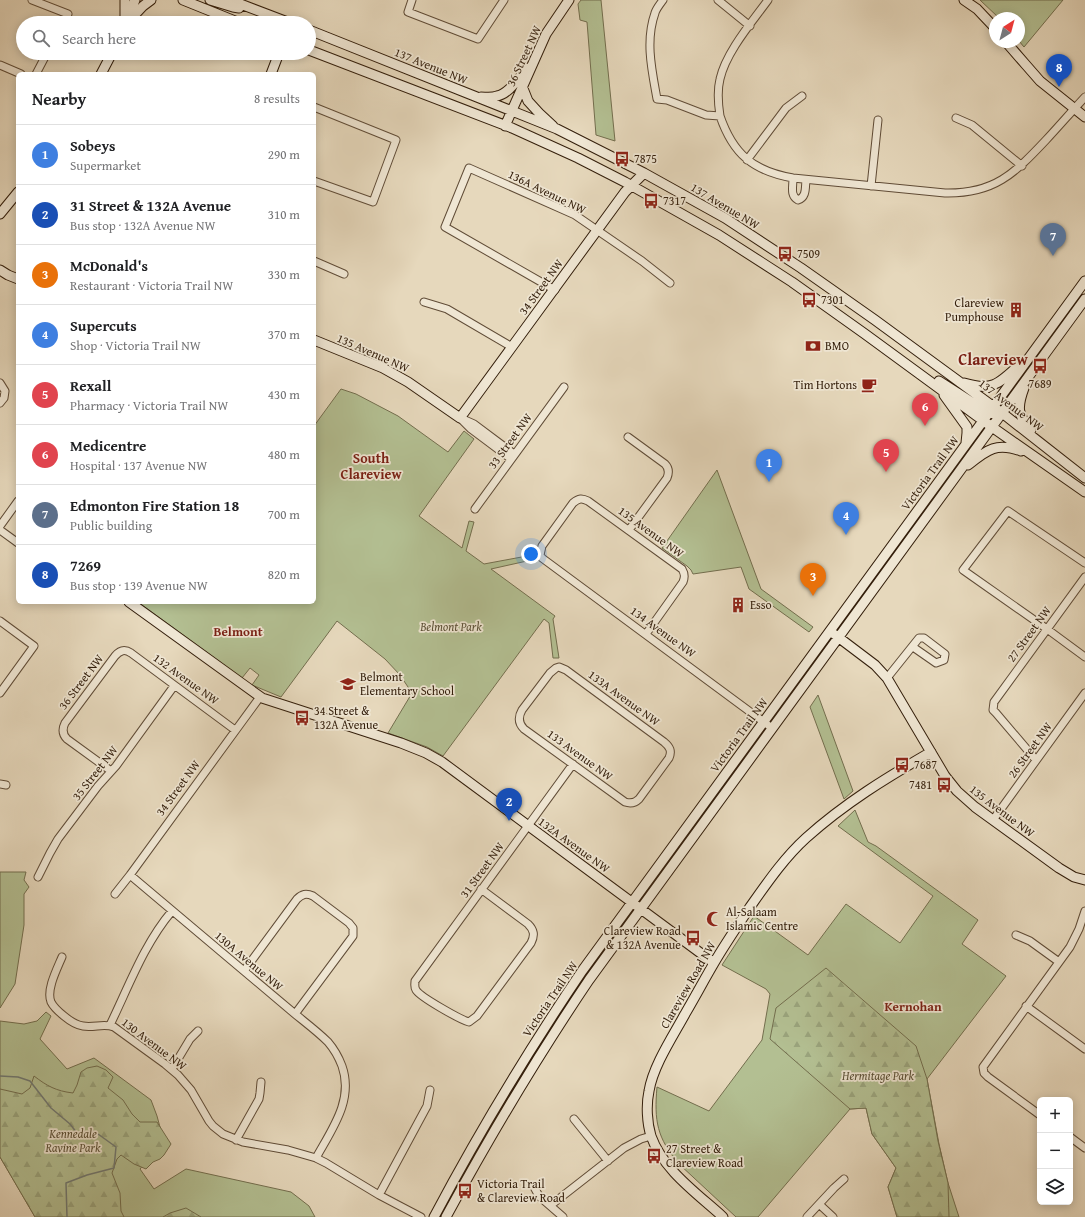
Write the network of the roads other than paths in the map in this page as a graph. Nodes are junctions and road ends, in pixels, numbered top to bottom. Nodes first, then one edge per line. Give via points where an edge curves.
1 (32, 0) edge
2 (125, 0) edge
3 (135, 0) edge
4 (151, 0) edge
5 (183, 0) edge
6 (210, 0) edge
7 (230, 0) edge
8 (412, 0) edge
9 (504, 0) edge
10 (569, 0) edge
11 (663, 0) edge
12 (718, 0) edge
13 (768, 0) edge
14 (964, 0) edge
15 (247, 7) junction
16 (67, 16) edge
17 (126, 16) edge
18 (129, 16) edge
19 (133, 16) edge
20 (223, 16) edge
21 (271, 16) edge
22 (989, 22) edge
23 (750, 26) junction
24 (316, 33) edge
25 (1011, 48) edge
26 (316, 53) edge
27 (43, 60) edge
28 (108, 60) edge
29 (276, 60) edge
30 (532, 64) junction
31 (0, 65) edge
32 (16, 72) edge
33 (37, 72) edge
34 (102, 72) edge
35 (272, 72) edge
36 (522, 86) junction
37 (802, 96) dead end
38 (1085, 97) edge
39 (477, 98) junction
40 (316, 108) edge
41 (1075, 109) junction
42 (511, 111) junction
43 (720, 116) junction
44 (1085, 117) edge
45 (956, 118) dead end
46 (878, 120) dead end
47 (505, 126) junction
48 (557, 129) junction
49 (747, 160) junction
50 (1022, 166) junction
51 (644, 173) junction
52 (793, 178) junction
53 (806, 180) junction
54 (316, 182) edge
55 (630, 185) junction
56 (872, 186) junction
57 (16, 194) edge
58 (0, 214) edge
59 (598, 231) junction
60 (316, 262) edge
61 (0, 270) edge
62 (344, 274) dead end
63 (16, 278) edge
64 (1085, 281) edge
65 (670, 283) dead end
66 (554, 290) junction
67 (1085, 299) edge
68 (424, 302) dead end
69 (316, 341) edge
70 (512, 348) junction
71 (884, 348) junction
72 (1032, 353) junction
73 (1028, 377) junction
74 (957, 381) junction
75 (0, 383) edge
76 (564, 387) dead end
77 (939, 388) junction
78 (0, 403) edge
79 (991, 410) junction
80 (1002, 413) junction
81 (460, 418) junction
82 (983, 421) junction
83 (992, 427) junction
84 (628, 437) dead end
85 (966, 444) junction
86 (1048, 448) junction
87 (1030, 454) junction
88 (513, 456) junction
89 (959, 472) junction
90 (1085, 478) edge
91 (1085, 492) edge
92 (16, 504) edge
93 (475, 509) dead end
94 (0, 526) edge
95 (0, 530) edge
96 (629, 530) junction
97 (16, 542) edge
98 (540, 555) joint
99 (1085, 563) edge
100 (1085, 576) edge
101 (132, 604) edge
102 (0, 621) edge
103 (1047, 629) junction
104 (830, 631) junction
105 (646, 634) junction
106 (838, 638) junction
107 (913, 646) dead end
108 (123, 650) joint
109 (1085, 657) edge
110 (887, 678) junction
111 (174, 686) junction
112 (0, 693) edge
113 (1085, 693) edge
114 (260, 697) junction
115 (519, 720) joint
116 (764, 722) junction
117 (772, 728) junction
118 (235, 730) junction
119 (931, 752) junction
120 (1036, 760) junction
121 (573, 764) junction
122 (111, 771) junction
123 (631, 804) joint
124 (993, 820) junction
125 (528, 826) junction
126 (130, 875) junction
127 (38, 877) dead end
128 (1085, 880) edge
129 (481, 889) junction
130 (115, 894) dead end
131 (631, 902) junction
132 (640, 909) junction
133 (172, 911) junction
134 (1085, 911) edge
135 (1016, 934) dead end
136 (62, 957) dead end
137 (1059, 962) junction
138 (714, 963) junction
139 (244, 971) junction
140 (1026, 1006) junction
141 (295, 1014) junction
142 (110, 1025) junction
143 (198, 1031) dead end
144 (1085, 1049) edge
145 (172, 1069) junction
146 (261, 1082) dead end
147 (430, 1090) dead end
148 (1037, 1114) edge
149 (574, 1119) dead end
150 (651, 1136) junction
151 (1073, 1139) edge
152 (236, 1140) junction
153 (1085, 1148) edge
154 (316, 1158) junction
155 (608, 1161) junction
156 (844, 1179) dead end
157 (534, 1187) dead end
158 (379, 1195) junction
159 (819, 1204) junction
160 (551, 1205) junction
161 (421, 1217) edge
162 (434, 1217) edge
163 (446, 1217) edge
164 (562, 1217) edge
165 (724, 1217) edge
166 (807, 1217) edge
167 (833, 1217) edge

1 - 16 street via 68,14
2 - 17 main road
3 - 18 main road
4 - 19 main road
5 - 20 main road
6 - 15 main road via 233,8
7 - 15 main road
8 - 9 street via 408,12 478,39
10 - 30 main road, 36 Street NW via 546,34
11 - 43 street via 655,12 651,31 650,53 657,99 667,100 706,115
12 - 23 street
13 - 23 street
14 - 22 main road
15 - 21 main road
23 - 43 street via 722,70 718,91
24 - 39 main road, 137 Avenue NW
25 - 41 main road via 1037,77
26 - 47 main road
27 - 33 street
28 - 34 main road
29 - 35 main road
30 - 36 main road, 36 Street NW
30 - 39 main road via 512,87 502,94 496,97
31 - 32 street
36 - 42 main road, 36 Street NW
36 - 48 main road via 528,101
37 - 49 street via 786,108
38 - 41 street
39 - 42 main road, 137 Avenue NW
40 - 54 street via 396,140 373,202
41 - 44 main road
41 - 50 street
42 - 47 main road, 36 Street NW
42 - 48 main road, 137 Avenue NW
43 - 49 street via 731,141
45 - 50 street via 972,125
46 - 56 street
47 - 55 main road via 578,158
48 - 51 main road, 137 Avenue NW
49 - 52 street via 773,174
50 - 56 street via 995,184 966,192 945,194
51 - 55 main road, 34 Street NW
51 - 74 main road, 137 Avenue NW via 725,218 801,268
52 - 53 street
52 - 53 street via 792,194 798,200 804,196
53 - 56 street
55 - 59 main road, 34 Street NW
55 - 71 main road via 719,235 780,274
57 - 58 main road
59 - 65 street, 136A Avenue NW
59 - 66 main road, 34 Street NW
59 - 66 street, 136A Avenue NW via 575,215 469,168 445,227
60 - 62 street
61 - 63 main road
64 - 72 main road, Victoria Trail NW
66 - 70 main road, 34 Street NW
67 - 73 main road, Victoria Trail NW
68 - 70 street via 447,309
69 - 81 main road, 135 Avenue NW via 383,368
70 - 81 main road, 34 Street NW
71 - 77 main road
71 - 79 main road
72 - 74 main road via 1004,379 993,385 975,386
72 - 79 main road, Victoria Trail NW
73 - 80 main road, Victoria Trail NW
73 - 86 main road via 1019,401 1020,415 1024,423
74 - 79 main road, 137 Avenue NW
75 - 78 street via 5,391
76 - 88 street, 33 Street NW
77 - 82 main road
77 - 85 main road via 967,427
79 - 80 main road, 137 Avenue NW
79 - 82 main road, Victoria Trail NW
80 - 83 main road, Victoria Trail NW
80 - 86 main road, 137 Avenue NW
81 - 88 street, 135 Avenue NW via 474,424
82 - 83 main road
82 - 85 main road, Victoria Trail NW
83 - 87 main road
83 - 89 main road, Victoria Trail NW
84 - 96 street via 668,468 667,478
85 - 104 main road, Victoria Trail NW
86 - 90 main road, 137 Avenue NW
87 - 89 main road via 1011,447 999,446 982,454
87 - 91 main road
88 - 93 street, 33 Street NW
89 - 106 main road, Victoria Trail NW
92 - 94 street
95 - 97 street
96 - 98 street, 135 Avenue NW via 581,498 573,503 542,546
96 - 105 street, 135 Avenue NW via 682,569 685,575 683,582
98 - 105 street, 134 Avenue NW via 546,562
99 - 103 street via 1008,511 963,570
100 - 103 street, 27 Street NW
101 - 114 main road
102 - 112 street via 34,646
103 - 109 street
103 - 120 street, 27 Street NW via 993,706 996,713
104 - 106 main road, 135 Avenue NW
104 - 116 main road, Victoria Trail NW
105 - 116 street, 134 Avenue NW
106 - 110 main road, 135 Avenue NW via 875,665
106 - 117 main road, Victoria Trail NW
107 - 110 street
108 - 111 street, 132 Avenue NW via 131,653
108 - 122 street, 36 Street NW via 117,653 65,723 62,732 67,739
110 - 119 main road, 135 Avenue NW
111 - 118 street, 132 Avenue NW
111 - 122 street, 35 Street NW
113 - 120 street, 26 Street NW
114 - 118 street, 34 Street NW
114 - 125 main road, 132A Avenue NW via 426,753 448,766
115 - 121 street, 133 Avenue NW via 524,729
115 - 123 street, 133A Avenue NW via 522,710 550,673 559,667 664,742 671,752 669,758 639,799
116 - 117 street, 134 Avenue NW
116 - 131 main road, Victoria Trail NW
117 - 132 main road, Victoria Trail NW
118 - 126 street, 34 Street NW
119 - 124 main road, 135 Avenue NW via 957,791
119 - 138 main road, Clareview Road NW via 852,800 805,839 764,887
120 - 124 street, 26 Street NW
121 - 123 street, 133 Avenue NW
121 - 125 street, 31 Street NW
122 - 127 street, 35 Street NW via 58,839
124 - 128 main road, 135 Avenue NW via 1067,873
125 - 129 street, 31 Street NW
125 - 131 main road, 132A Avenue NW
126 - 130 street, 34 Street NW
126 - 133 street, 130A Avenue NW
129 - 129 street, 31 Street NW via 528,924 534,932 531,943 477,1016 469,1022 458,1018 417,991 415,985 416,978
131 - 132 main road, 132A Avenue NW
131 - 162 main road, Victoria Trail NW via 538,1038 465,1158
132 - 138 main road, 132A Avenue NW
132 - 163 main road, Victoria Trail NW via 546,1044
133 - 139 street, 130A Avenue NW
133 - 142 street via 147,946
134 - 137 street via 1076,936
135 - 137 street
136 - 142 street, 130 Avenue NW via 53,978 50,994 52,1004 70,1021 81,1026
137 - 140 street
138 - 150 main road, Clareview Road NW via 661,1058 652,1080 648,1101
139 - 141 street, 130A Avenue NW
139 - 141 street via 297,899 304,894 312,896 352,925 353,936
140 - 144 street
140 - 148 street via 983,1068 984,1074
141 - 154 street, 130A Avenue NW via 328,1043 337,1055 344,1073 344,1104
142 - 145 street, 130 Avenue NW
143 - 145 street via 190,1039
145 - 152 street, 130 Avenue NW via 191,1090 213,1126
146 - 152 street via 258,1099
147 - 158 street via 428,1106
149 - 155 street
150 - 155 street via 632,1144
150 - 165 main road, Clareview Road NW via 659,1154 671,1169
151 - 153 street
152 - 154 street, 130 Avenue NW
154 - 158 street, 130 Avenue NW
155 - 160 street
156 - 159 street
157 - 160 street via 539,1196
158 - 161 street, 130 Avenue NW
159 - 166 street
159 - 167 street
160 - 164 street

